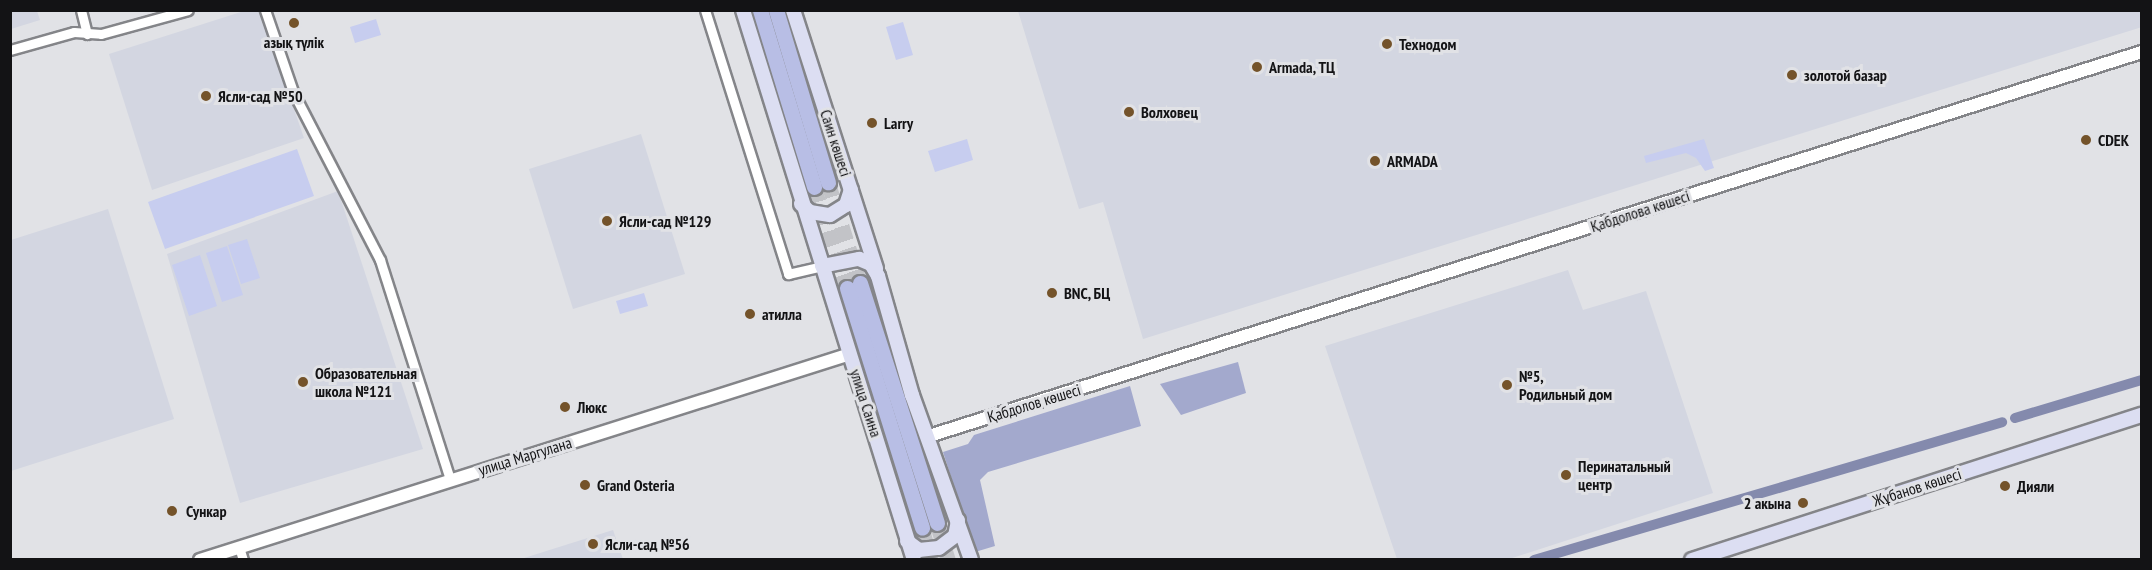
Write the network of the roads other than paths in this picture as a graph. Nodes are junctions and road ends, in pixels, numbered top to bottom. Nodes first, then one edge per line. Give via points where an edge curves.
1 (81, 10) edge
2 (188, 10) edge
3 (265, 10) edge
4 (705, 10) edge
5 (743, 10) edge
6 (760, 10) edge
7 (776, 10) edge
8 (793, 10) edge
9 (87, 34) junction
10 (10, 50) edge
11 (2142, 52) edge
12 (851, 190) junction
13 (801, 204) junction
14 (822, 266) junction
15 (878, 276) junction
16 (850, 354) junction
17 (1140, 370) joint
18 (2142, 415) edge
19 (929, 436) junction
20 (450, 479) junction
21 (958, 518) junction
22 (937, 523) tunnel mouth
23 (922, 528) tunnel mouth
24 (908, 540) junction
25 (241, 553) edge
26 (200, 560) edge
27 (914, 560) edge
28 (971, 560) edge
29 (1692, 560) edge

1 - 9 street
2 - 9 street via 101,34
3 - 20 street via 293,92 380,260
4 - 14 street via 788,274
5 - 13 main road
6 - 7 main road, Саин көшесі via 821,184
8 - 12 main road, Саин көшесі
9 - 10 street via 74,32
11 - 17 street, Қабдолова көшесі
12 - 13 main road via 846,205 830,214 810,212
12 - 15 main road, Саин көшесі
13 - 14 main road
14 - 15 main road via 860,259 871,264
14 - 16 main road, улица Саина
15 - 19 main road, Саин көшесі via 912,395
16 - 20 street, улица Маргулана
16 - 24 main road, улица Саина
17 - 19 street, Қабдолов көшесі
18 - 29 main road, Жұбанов көшесі
19 - 21 main road, Саин көшесі
20 - 25 street, улица Маргулана
21 - 24 main road via 955,536 939,548 919,550
21 - 28 main road, Саин көшесі
22 - 23 main road via 854,286
24 - 27 main road
25 - 26 street, улица Маргулана

